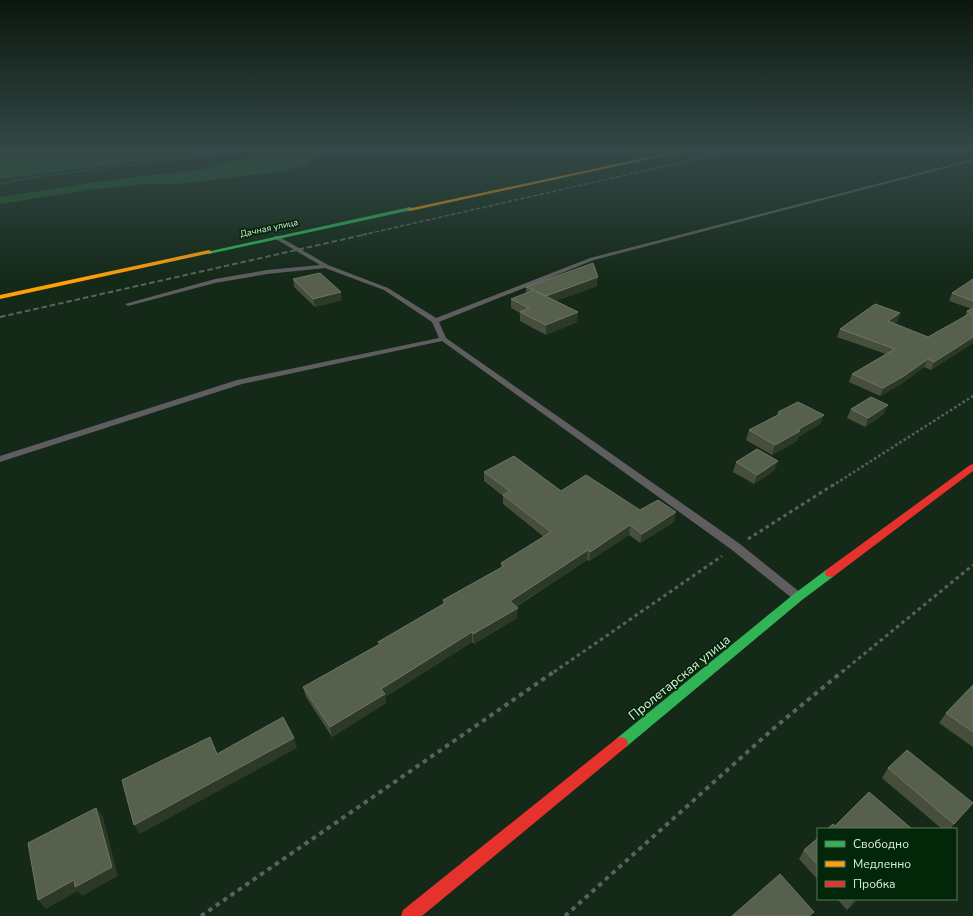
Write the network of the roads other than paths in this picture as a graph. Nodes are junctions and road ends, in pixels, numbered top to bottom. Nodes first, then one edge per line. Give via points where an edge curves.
1 (481, 194) edge
2 (843, 194) edge
3 (276, 237) junction
4 (326, 266) junction
5 (0, 297) edge
6 (128, 304) dead end
7 (435, 321) junction
8 (443, 339) junction
9 (0, 459) edge
10 (973, 467) edge
11 (798, 597) junction
12 (409, 916) edge

1 - 3 street, Дачная улица
2 - 7 lane via 592,259
3 - 4 lane
3 - 5 street, Дачная улица
4 - 6 lane via 215,281
4 - 7 lane via 386,288
7 - 8 lane
8 - 9 lane via 240,382
8 - 11 lane via 736,547
10 - 11 street, Пролетарская улица
11 - 12 street, Пролетарская улица

